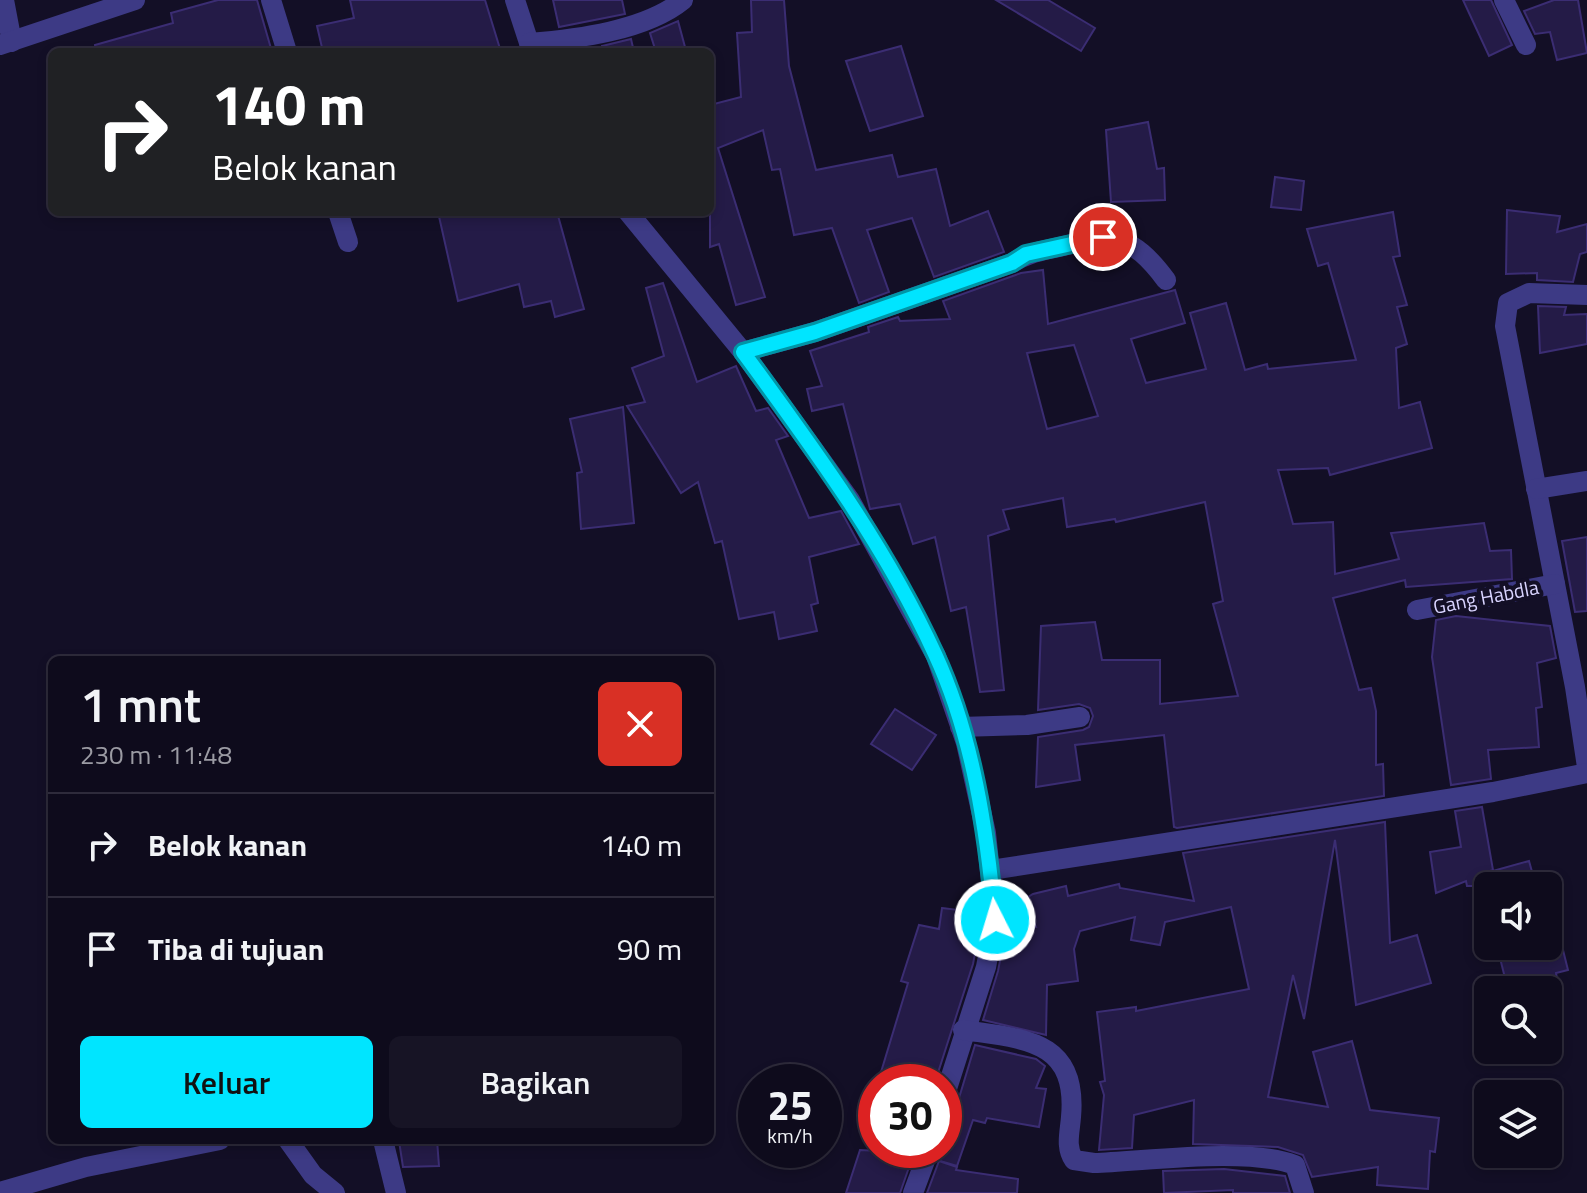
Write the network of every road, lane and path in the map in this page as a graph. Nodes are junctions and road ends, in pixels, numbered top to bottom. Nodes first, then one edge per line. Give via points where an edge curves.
1 (4, 0) edge
2 (135, 0) edge
3 (271, 0) edge
4 (515, 0) edge
5 (683, 0) edge
6 (1504, 0) edge
7 (6, 44) edge
8 (1526, 45) dead end
9 (286, 48) edge
10 (530, 48) edge
11 (339, 216) edge
12 (631, 216) edge
13 (348, 242) dead end
14 (1166, 280) dead end
15 (1587, 295) edge
16 (743, 352) junction
17 (1587, 481) edge
18 (1536, 489) junction
19 (1555, 584) junction
20 (1417, 610) dead end
21 (1080, 717) dead end
22 (960, 727) junction
23 (1587, 767) edge
24 (1587, 773) edge
25 (991, 870) junction
26 (963, 1030) junction
27 (954, 1064) edge
28 (200, 1144) edge
29 (291, 1144) edge
30 (384, 1144) edge
31 (922, 1168) edge
32 (0, 1192) edge
33 (335, 1193) edge
34 (396, 1193) edge
35 (913, 1193) edge
36 (1304, 1193) edge

1 - 7 street
2 - 7 street
3 - 9 street
4 - 10 street
5 - 10 street via 660,14 585,38
6 - 8 street
11 - 13 street
12 - 16 street
14 - 16 street via 1134,246 1103,237 1026,254 815,332
15 - 18 street via 1529,293 1508,303 1505,326
16 - 22 street via 850,500 892,571 936,656
17 - 18 street
18 - 19 street
19 - 20 street, Gang Habdla
19 - 23 street
21 - 22 street
22 - 25 street
24 - 25 street
25 - 26 street via 995,920 986,967
26 - 27 street
26 - 36 street via 1030,1041 1057,1057 1069,1085 1068,1145 1074,1160 1281,1160 1295,1165
28 - 32 street via 86,1167
29 - 33 street via 313,1175
30 - 34 street
31 - 35 street

